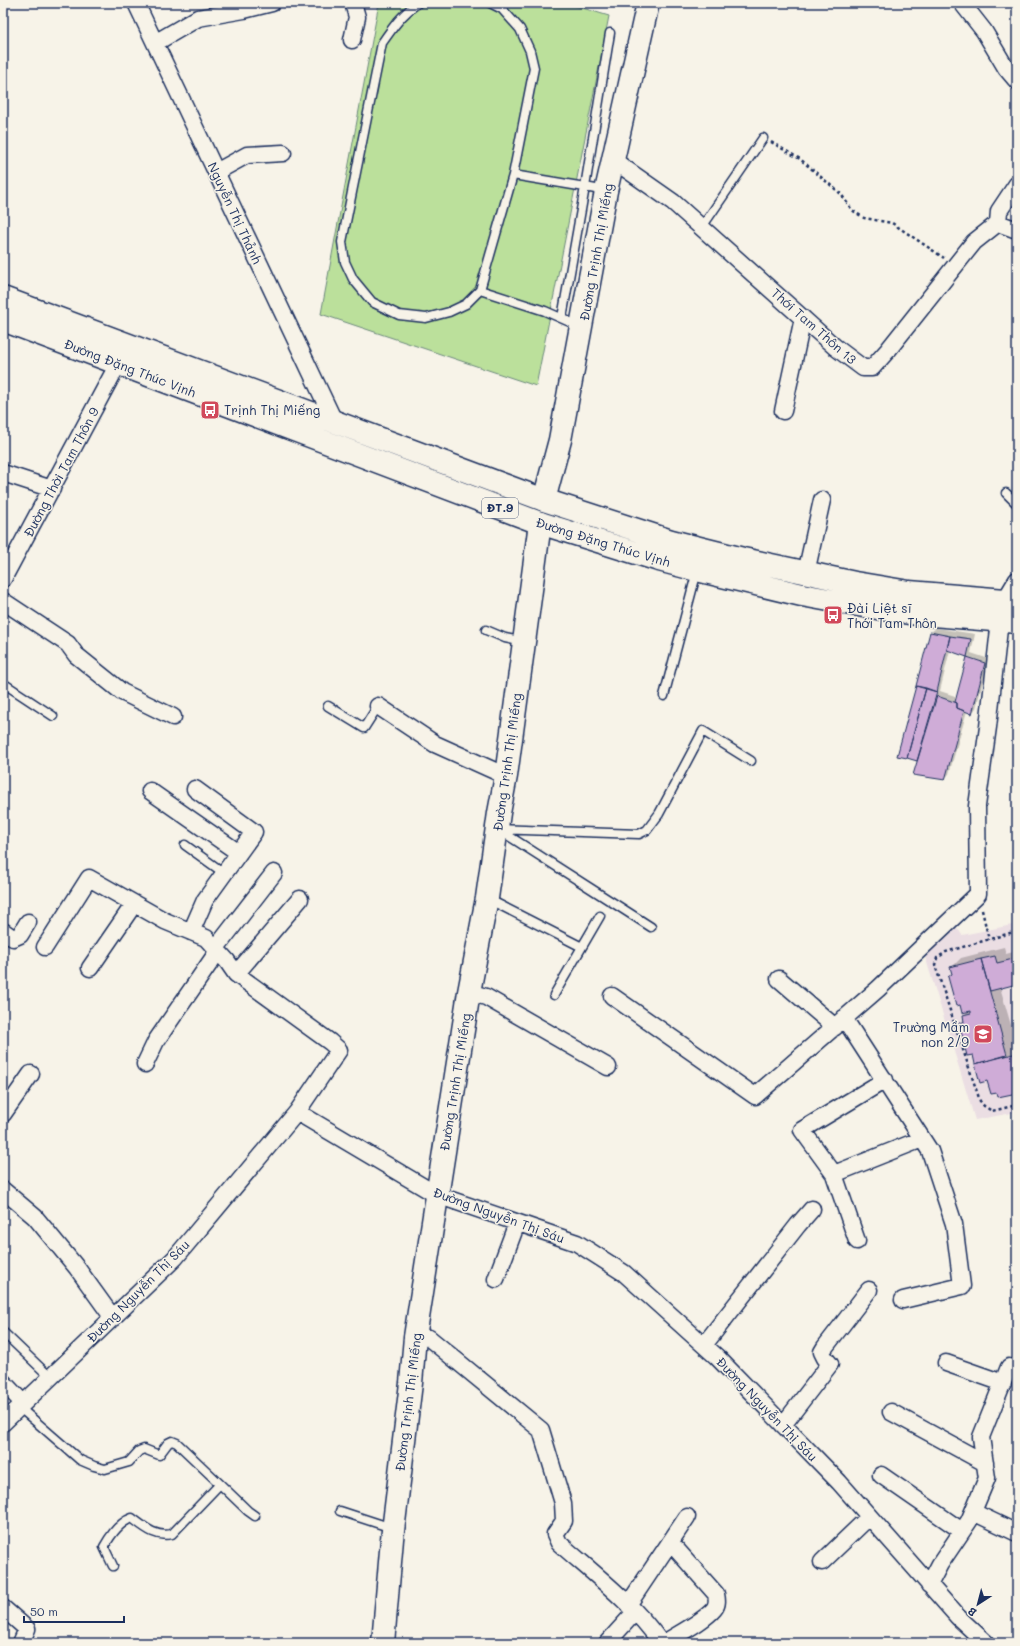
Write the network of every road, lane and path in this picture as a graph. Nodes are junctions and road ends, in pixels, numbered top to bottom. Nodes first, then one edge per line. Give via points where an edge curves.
1 (136, 3) edge
2 (272, 3) edge
3 (353, 3) edge
4 (418, 3) edge
5 (490, 3) edge
6 (648, 3) edge
7 (962, 3) edge
8 (610, 33) dead end
9 (352, 40) dead end
10 (155, 43) junction
11 (1017, 81) edge
12 (764, 138) joint
13 (283, 153) dead end
14 (613, 160) junction
15 (216, 172) junction
16 (513, 175) junction
17 (1017, 184) edge
18 (585, 187) junction
19 (606, 191) junction
20 (998, 223) junction
21 (702, 227) junction
22 (1017, 230) edge
23 (944, 258) dead end
24 (480, 290) junction
25 (3, 298) edge
26 (562, 318) junction
27 (803, 318) junction
28 (3, 320) edge
29 (582, 327) junction
30 (118, 364) junction
31 (783, 411) dead end
32 (335, 423) junction
33 (3, 473) edge
34 (52, 489) junction
35 (1006, 493) dead end
36 (544, 500) junction
37 (822, 500) dead end
38 (1017, 504) edge
39 (540, 522) junction
40 (697, 570) junction
41 (806, 573) junction
42 (3, 579) edge
43 (1017, 580) edge
44 (3, 601) edge
45 (1010, 611) edge
46 (486, 630) dead end
47 (524, 642) junction
48 (3, 683) edge
49 (664, 696) dead end
50 (328, 706) dead end
51 (378, 706) joint
52 (53, 716) dead end
53 (173, 718) dead end
54 (751, 761) dead end
55 (506, 776) junction
56 (195, 789) dead end
57 (150, 791) dead end
58 (497, 829) junction
59 (185, 845) dead end
60 (239, 853) junction
61 (224, 873) junction
62 (274, 873) dead end
63 (978, 894) junction
64 (487, 898) junction
65 (300, 899) dead end
66 (134, 904) junction
67 (600, 916) dead end
68 (28, 922) dead end
69 (651, 927) dead end
70 (3, 931) edge
71 (1017, 931) edge
72 (190, 932) junction
73 (989, 940) junction
74 (45, 947) dead end
75 (582, 947) junction
76 (217, 950) junction
77 (90, 968) dead end
78 (236, 974) junction
79 (779, 979) dead end
80 (469, 992) junction
81 (554, 995) dead end
82 (612, 996) dead end
83 (839, 1023) junction
84 (145, 1064) dead end
85 (608, 1067) dead end
86 (31, 1074) dead end
87 (885, 1080) junction
88 (1017, 1105) edge
89 (297, 1112) junction
90 (3, 1114) edge
91 (922, 1139) junction
92 (834, 1174) junction
93 (3, 1190) edge
94 (437, 1194) junction
95 (812, 1209) dead end
96 (517, 1223) junction
97 (857, 1241) dead end
98 (496, 1279) dead end
99 (869, 1290) dead end
100 (903, 1300) dead end
101 (113, 1318) junction
102 (3, 1332) edge
103 (415, 1337) junction
104 (704, 1345) junction
105 (946, 1363) dead end
106 (1017, 1370) edge
107 (50, 1377) junction
108 (3, 1382) edge
109 (1003, 1383) junction
110 (21, 1405) junction
111 (891, 1412) dead end
112 (3, 1422) edge
113 (783, 1424) junction
114 (985, 1463) junction
115 (881, 1475) dead end
116 (220, 1484) junction
117 (340, 1511) dead end
118 (973, 1512) junction
119 (255, 1516) dead end
120 (687, 1517) dead end
121 (869, 1517) junction
122 (393, 1528) junction
123 (962, 1530) junction
124 (1017, 1533) edge
125 (670, 1542) junction
126 (822, 1562) dead end
127 (113, 1566) dead end
128 (929, 1584) junction
129 (3, 1608) edge
130 (631, 1608) junction
131 (21, 1643) edge
132 (383, 1643) edge
133 (607, 1643) edge
134 (662, 1643) edge
135 (986, 1643) edge

1 - 10 street, Nguyễn Thị Thảnh
2 - 10 street via 198,18
3 - 9 street via 357,17
4 - 24 lane via 396,22 382,43 356,177 346,215 342,242 345,262 353,279 372,302 399,315 426,318 449,312 466,304
5 - 16 lane via 502,9 520,29 530,50 534,68
6 - 14 main road, Đường Trịnh Thị Miếng
7 - 11 street
8 - 18 lane
10 - 15 street, Nguyễn Thị Thảnh
12 - 21 lane
12 - 23 path via 800,159 841,194 852,210 864,218 892,222
13 - 15 street via 247,154
14 - 19 main road, Đường Trịnh Thị Miếng
14 - 21 street, Thới Tam Thôn 13 via 673,202
15 - 32 street, Nguyễn Thị Thảnh
16 - 18 lane
16 - 24 lane
17 - 20 street via 999,211
18 - 19 lane
18 - 26 lane
19 - 29 main road, Đường Trịnh Thị Miếng
20 - 22 street
20 - 27 street, Thới Tam Thôn 13 via 974,242 872,368 863,368
21 - 27 street, Thới Tam Thôn 13
24 - 26 lane
25 - 32 main road, Đường Đặng Thúc Vịnh / ĐT.9
26 - 29 lane
27 - 31 street
28 - 30 main road, Đường Đặng Thúc Vịnh / ĐT.9
29 - 36 main road, Đường Trịnh Thị Miếng via 560,440
30 - 34 street, Đường Thời Tam Thôn 9
30 - 39 main road, Đường Đặng Thúc Vịnh / ĐT.9
32 - 36 main road, Đường Đặng Thúc Vịnh / ĐT.9
33 - 34 street
34 - 42 street, Đường Thời Tam Thôn 9
35 - 38 lane
36 - 39 main road, Đường Trịnh Thị Miếng
36 - 41 main road, Đường Đặng Thúc Vịnh / ĐT.9 via 671,541
37 - 41 street
39 - 40 main road, Đường Đặng Thúc Vịnh / ĐT.9
39 - 47 main road, Đường Trịnh Thị Miếng
40 - 45 main road, Đường Đặng Thúc Vịnh / ĐT.9 via 802,595 908,613
40 - 49 lane
41 - 45 main road, Đường Đặng Thúc Vịnh / ĐT.9
43 - 45 street
44 - 53 street via 68,644 76,655 122,692
45 - 63 street via 988,727 977,806
46 - 47 lane
47 - 55 main road, Đường Trịnh Thị Miếng
48 - 52 lane
50 - 51 lane via 364,728
51 - 55 street via 434,744
54 - 58 lane via 703,731 659,814 647,830 640,834
55 - 58 main road, Đường Trịnh Thị Miếng
56 - 60 street via 254,832
57 - 60 street
58 - 64 main road, Đường Trịnh Thị Miếng
58 - 69 lane
59 - 61 lane
60 - 61 street
61 - 72 street via 205,900
62 - 76 street
63 - 73 path
63 - 83 street
64 - 75 lane
64 - 80 main road, Đường Trịnh Thị Miếng
65 - 78 street
66 - 72 street
66 - 74 street via 90,878
66 - 77 street
67 - 75 lane
68 - 70 street via 20,935 13,938
71 - 73 path
72 - 76 street via 206,938
73 - 88 path via 946,952 937,958 934,965 980,1101 992,1111
75 - 81 lane
76 - 78 street
76 - 84 street via 156,1041
78 - 89 street via 339,1050
79 - 83 street
80 - 85 street via 486,997
80 - 94 main road, Đường Trịnh Thị Miếng
82 - 83 street via 755,1096
83 - 87 street
86 - 90 street
87 - 91 street
87 - 92 street via 802,1130
89 - 94 street, Đường Nguyễn Thị Sáu
89 - 101 street, Đường Nguyễn Thị Sáu via 175,1258
91 - 92 street
91 - 100 street via 930,1151 954,1224 962,1286
92 - 97 street
93 - 101 street via 35,1217 77,1268
94 - 96 street, Đường Nguyễn Thị Sáu
94 - 103 main road, Đường Trịnh Thị Miếng
95 - 104 street
96 - 98 street
96 - 104 street, Đường Nguyễn Thị Sáu via 577,1243 624,1273
99 - 113 street via 822,1352 830,1364
101 - 107 street, Đường Nguyễn Thị Sáu
102 - 107 lane
103 - 122 main road, Đường Trịnh Thị Miếng
103 - 130 street via 429,1338 541,1430 563,1503 564,1521 555,1534 559,1543
104 - 113 street, Đường Nguyễn Thị Sáu
105 - 109 street
106 - 109 street via 1009,1367
107 - 110 street, Đường Nguyễn Thị Sáu
108 - 110 street
109 - 114 street via 981,1437
110 - 112 street, Đường Nguyễn Thị Sáu
110 - 116 lane via 80,1460 94,1466 104,1469 129,1462 144,1449 159,1455 172,1441
111 - 114 street
113 - 121 street, Đường Nguyễn Thị Sáu
114 - 118 street via 987,1478
115 - 123 street
116 - 119 lane
116 - 127 lane via 172,1534 158,1535 132,1518 128,1520 104,1547
117 - 122 lane
118 - 123 street
118 - 124 street
120 - 125 street
121 - 126 street
121 - 128 street, Đường Nguyễn Thị Sáu
122 - 132 main road, Đường Trịnh Thị Miếng
123 - 128 street
125 - 130 street
125 - 134 street via 716,1594 717,1602 715,1608 704,1617
128 - 135 street, Đường Nguyễn Thị Sáu via 958,1617
129 - 131 street via 27,1629
130 - 133 street
130 - 134 street

